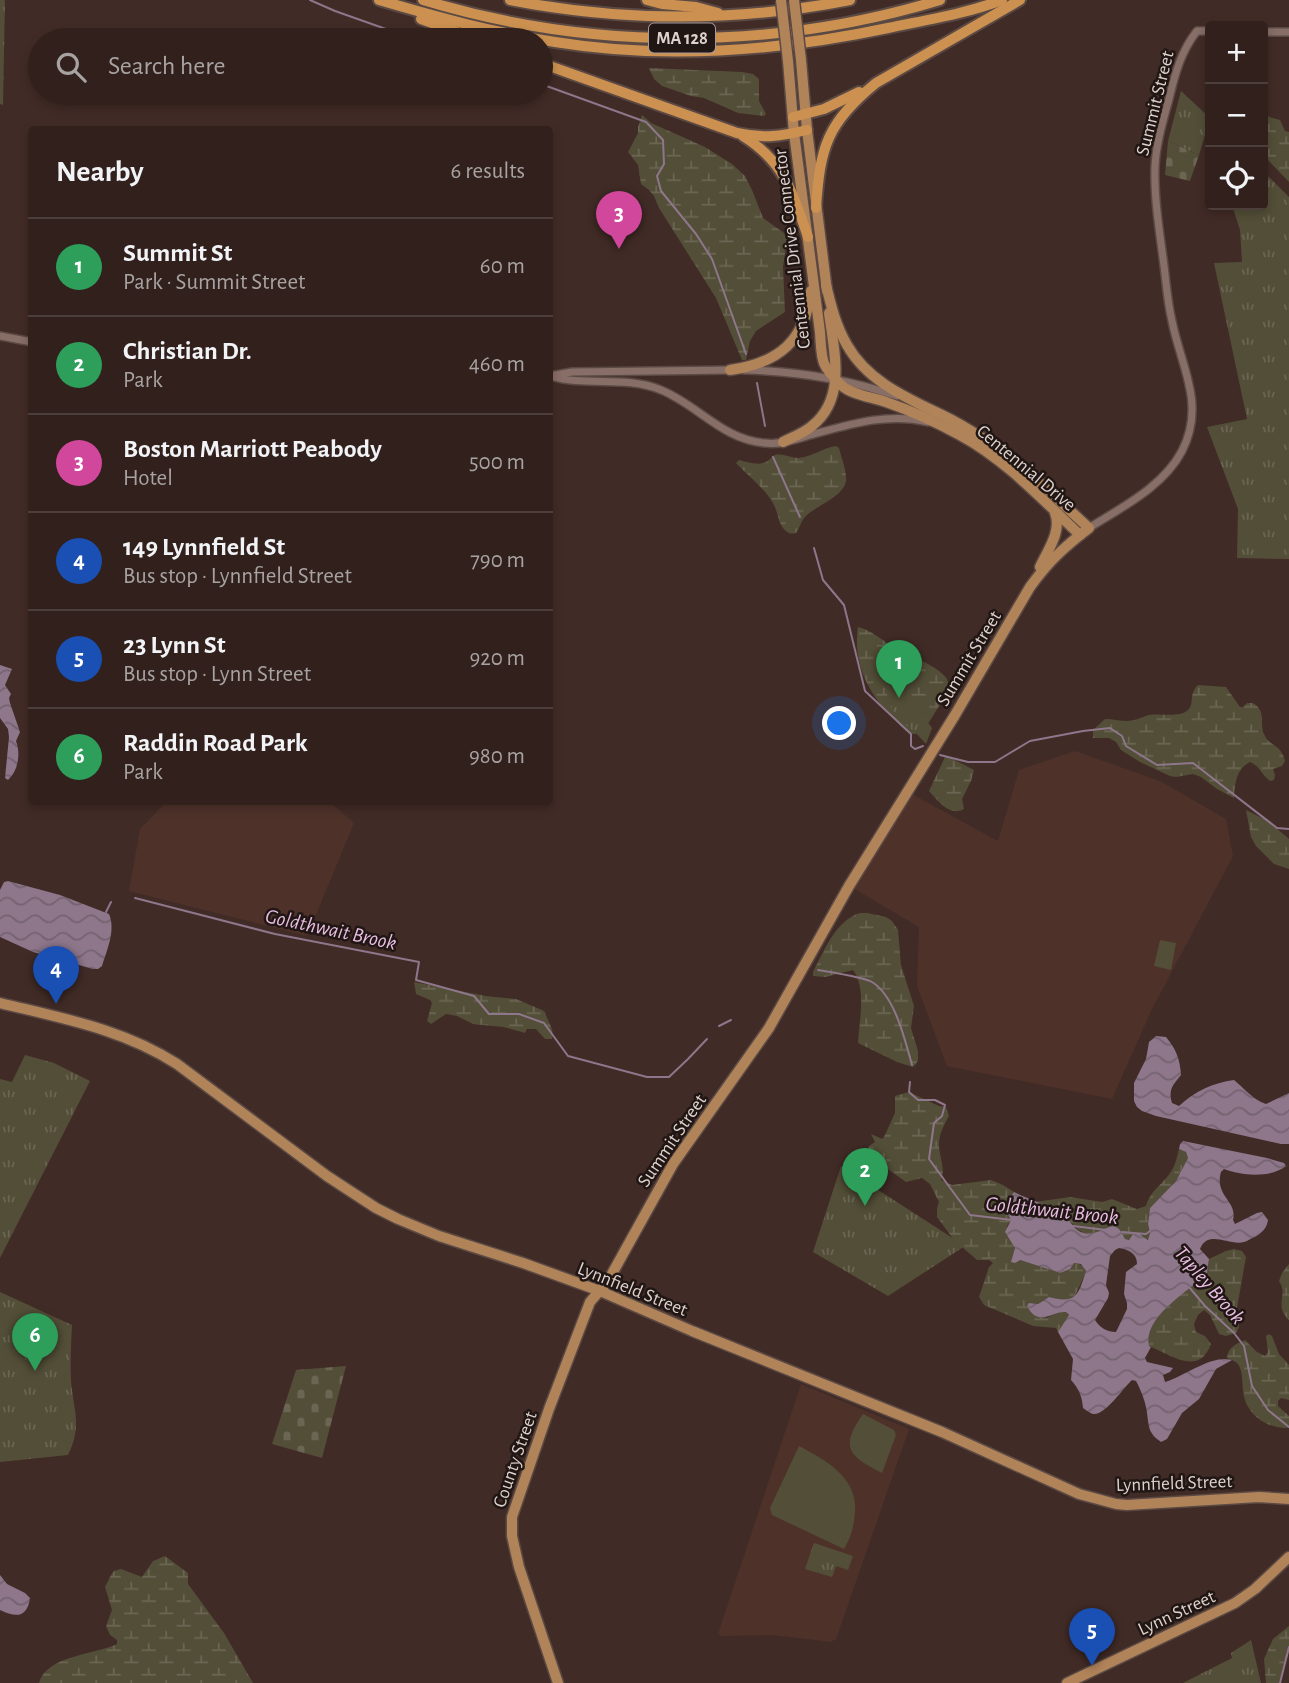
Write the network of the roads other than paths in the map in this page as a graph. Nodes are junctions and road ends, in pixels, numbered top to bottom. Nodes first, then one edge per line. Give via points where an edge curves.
1 (372, 0) edge
2 (379, 0) edge
3 (423, 0) edge
4 (510, 0) edge
5 (647, 0) edge
6 (782, 0) edge
7 (794, 0) edge
8 (850, 0) edge
9 (940, 0) edge
10 (1002, 0) edge
11 (1020, 0) edge
12 (728, 15) junction
13 (447, 28) edge
14 (477, 28) edge
15 (546, 28) edge
16 (553, 29) edge
17 (1205, 31) edge
18 (1268, 32) edge
19 (1289, 32) edge
20 (553, 41) edge
21 (553, 67) edge
22 (876, 83) junction
23 (805, 115) junction
24 (793, 117) junction
25 (807, 130) junction
26 (737, 133) junction
27 (794, 133) junction
28 (816, 208) junction
29 (808, 237) junction
30 (813, 273) junction
31 (826, 285) junction
32 (0, 336) edge
33 (28, 341) edge
34 (730, 370) junction
35 (553, 375) edge
36 (553, 377) edge
37 (836, 379) junction
38 (911, 401) junction
39 (946, 428) junction
40 (783, 442) junction
41 (1053, 509) junction
42 (1084, 531) junction
43 (1030, 587) junction
44 (0, 1003) edge
45 (600, 1291) junction
46 (1289, 1500) edge
47 (1289, 1557) edge
48 (558, 1683) edge
49 (1067, 1683) edge

1 - 13 highway
2 - 14 highway
3 - 15 highway, MA 128
4 - 12 highway, MA 128 via 596,13
5 - 12 highway
6 - 24 main road, Centennial Drive Connector, bridge
7 - 23 main road, Centennial Drive Connector, bridge
8 - 12 highway, MA 128
9 - 16 highway, MA 128 via 810,30 735,37 629,37
10 - 20 highway via 960,13 747,50 666,51
11 - 22 highway
17 - 42 street, Summit Street via 1197,31 1183,51 1155,166 1172,324 1192,395 1190,427 1166,475
18 - 19 street
21 - 26 highway
22 - 23 highway
22 - 28 highway via 855,100 830,135 819,171
23 - 24 highway
23 - 25 main road, Centennial Drive Connector
24 - 27 main road, Centennial Drive Connector
25 - 27 highway
25 - 28 main road, Centennial Drive Connector
26 - 27 highway via 762,137
26 - 29 highway via 760,149 784,176
27 - 29 main road, Centennial Drive Connector
28 - 31 main road, Centennial Drive Connector
29 - 30 main road, Centennial Drive Connector
30 - 34 main road via 810,304 796,335 772,358
30 - 37 main road, Centennial Drive Connector via 823,362
31 - 37 main road, Centennial Drive Connector
31 - 38 main road via 848,347 874,376
32 - 33 street
34 - 35 street, Centennial Drive
34 - 37 street, Centennial Drive via 795,372
36 - 40 street, Centennial Drive via 642,384 671,395 738,437
37 - 38 street, Centennial Drive
37 - 39 main road via 849,390
37 - 40 main road via 824,414
38 - 42 main road, Centennial Drive via 1000,451
39 - 40 street, Centennial Drive via 915,419 882,418
39 - 41 main road, Centennial Drive via 994,457
41 - 42 main road, Centennial Drive
41 - 43 main road via 1057,530
42 - 43 main road, Summit Street via 1050,560
43 - 45 main road, Summit Street via 769,1028 667,1173
44 - 45 main road, Lynnfield Street via 88,1024 141,1044 177,1064 327,1177 387,1214
45 - 46 main road, Lynnfield Street via 1090,1498 1139,1505
45 - 48 main road, County Street via 590,1301 512,1517 516,1557
47 - 49 main road, Lynn Street via 1235,1603

